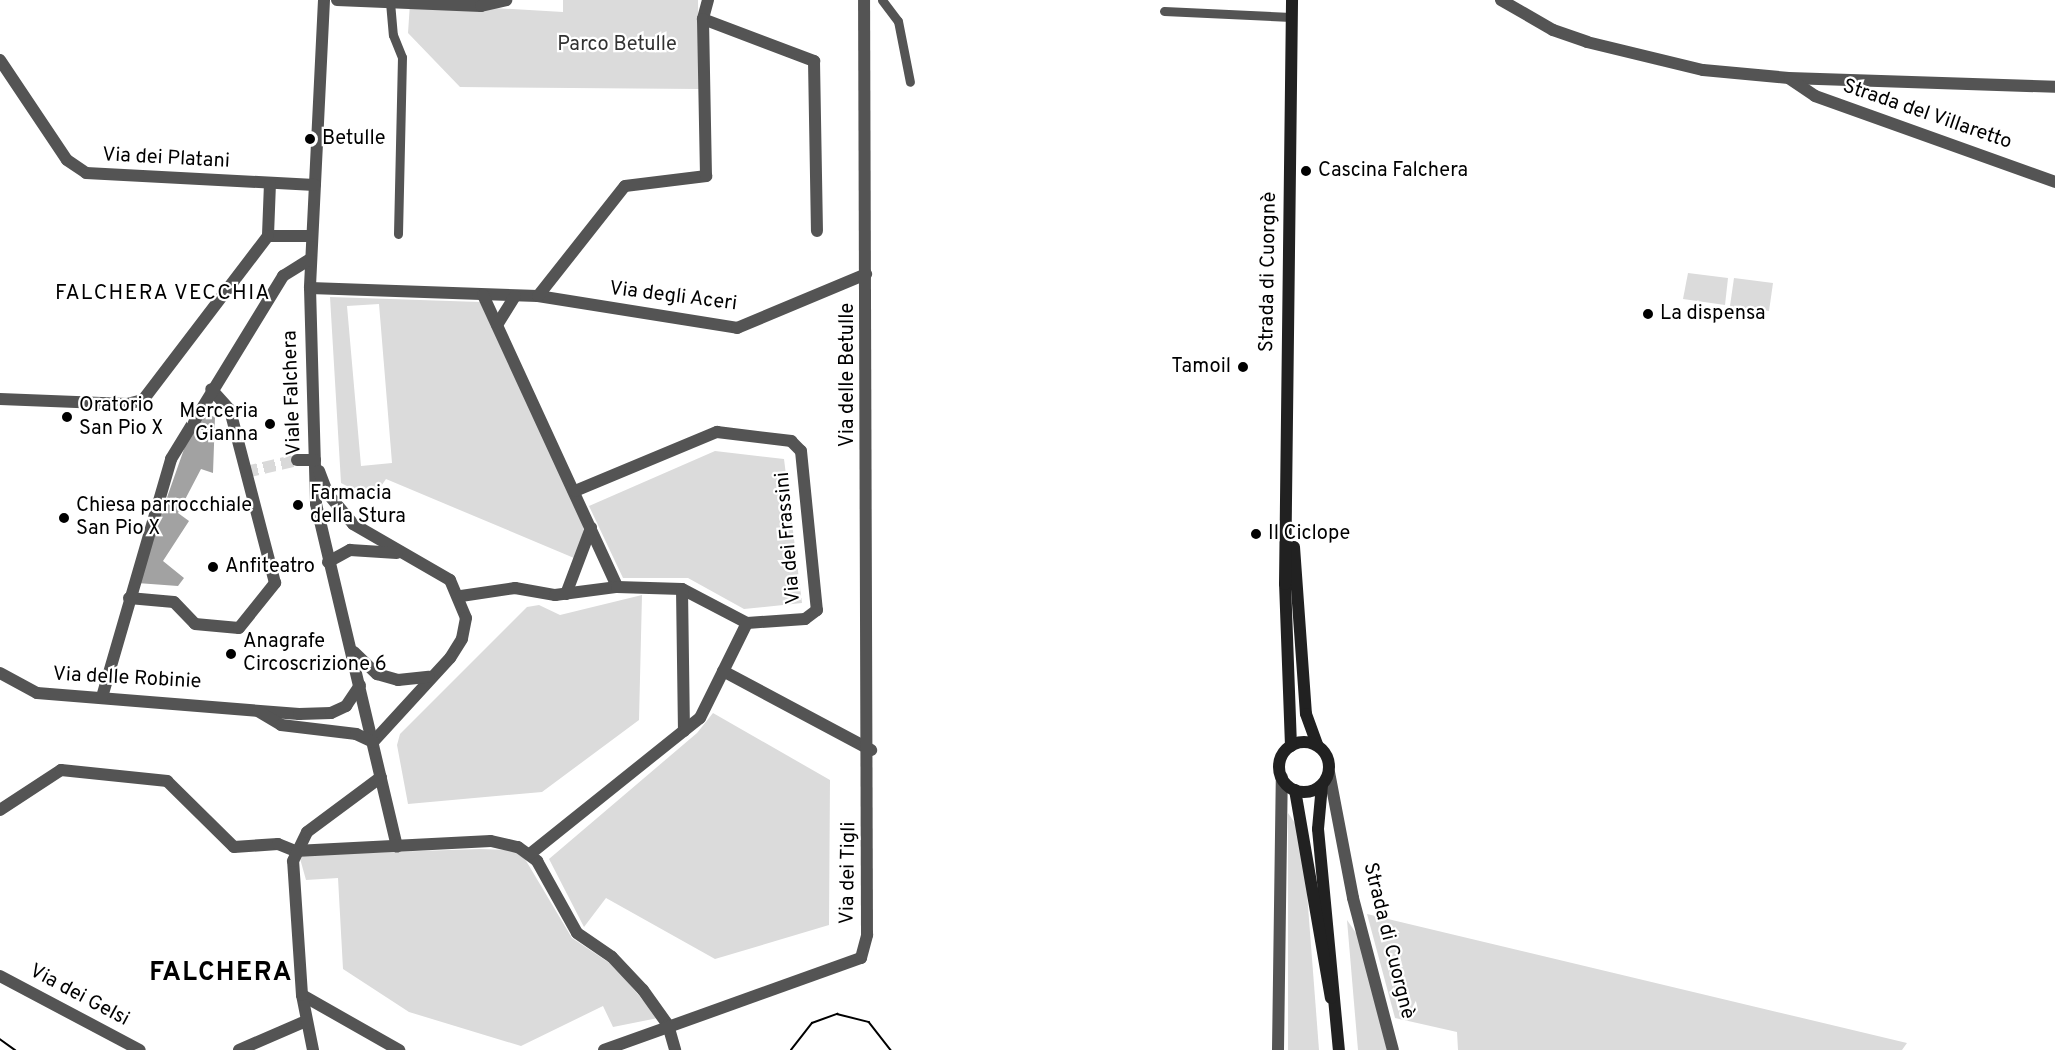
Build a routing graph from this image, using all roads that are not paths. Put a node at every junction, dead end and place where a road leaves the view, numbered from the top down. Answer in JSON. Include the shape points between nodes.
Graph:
{"nodes":[{"id":1,"x":324,"y":0,"type":"edge"},
{"id":2,"x":337,"y":0,"type":"edge"},
{"id":3,"x":506,"y":0,"type":"edge"},
{"id":4,"x":708,"y":0,"type":"edge"},
{"id":5,"x":864,"y":0,"type":"edge"},
{"id":6,"x":882,"y":0,"type":"edge"},
{"id":7,"x":1292,"y":0,"type":"edge"},
{"id":8,"x":1501,"y":0,"type":"edge"},
{"id":9,"x":390,"y":2,"type":"junction"},
{"id":10,"x":1164,"y":11,"type":"dead end"},
{"id":11,"x":1292,"y":17,"type":"junction"},
{"id":12,"x":703,"y":19,"type":"junction"},
{"id":13,"x":0,"y":60,"type":"edge"},
{"id":14,"x":1789,"y":78,"type":"junction"},
{"id":15,"x":910,"y":82,"type":"dead end"},
{"id":16,"x":2055,"y":87,"type":"edge"},
{"id":17,"x":2055,"y":182,"type":"edge"},
{"id":18,"x":270,"y":183,"type":"junction"},
{"id":19,"x":315,"y":185,"type":"junction"},
{"id":20,"x":816,"y":231,"type":"dead end"},
{"id":21,"x":398,"y":234,"type":"dead end"},
{"id":22,"x":268,"y":236,"type":"junction"},
{"id":23,"x":312,"y":236,"type":"junction"},
{"id":24,"x":310,"y":259,"type":"junction"},
{"id":25,"x":866,"y":274,"type":"junction"},
{"id":26,"x":310,"y":288,"type":"junction"},
{"id":27,"x":483,"y":295,"type":"junction"},
{"id":28,"x":515,"y":296,"type":"junction"},
{"id":29,"x":538,"y":296,"type":"junction"},
{"id":30,"x":497,"y":325,"type":"junction"},
{"id":31,"x":211,"y":389,"type":"junction"},
{"id":32,"x":0,"y":399,"type":"edge"},
{"id":33,"x":297,"y":460,"type":"tunnel mouth"},
{"id":34,"x":315,"y":460,"type":"junction"},
{"id":35,"x":575,"y":491,"type":"junction"},
{"id":36,"x":591,"y":528,"type":"junction"},
{"id":37,"x":1290,"y":528,"type":"junction"},
{"id":38,"x":404,"y":553,"type":"junction"},
{"id":39,"x":328,"y":562,"type":"junction"},
{"id":40,"x":617,"y":586,"type":"junction"},
{"id":41,"x":682,"y":589,"type":"junction"},
{"id":42,"x":566,"y":594,"type":"junction"},
{"id":43,"x":461,"y":596,"type":"junction"},
{"id":44,"x":129,"y":598,"type":"junction"},
{"id":45,"x":747,"y":622,"type":"junction"},
{"id":46,"x":351,"y":649,"type":"junction"},
{"id":47,"x":723,"y":671,"type":"junction"},
{"id":48,"x":0,"y":673,"type":"edge"},
{"id":49,"x":429,"y":677,"type":"junction"},
{"id":50,"x":360,"y":685,"type":"junction"},
{"id":51,"x":102,"y":697,"type":"junction"},
{"id":52,"x":257,"y":710,"type":"junction"},
{"id":53,"x":684,"y":731,"type":"junction"},
{"id":54,"x":373,"y":742,"type":"junction"},
{"id":55,"x":1317,"y":745,"type":"junction"},
{"id":56,"x":1291,"y":746,"type":"junction"},
{"id":57,"x":871,"y":750,"type":"junction"},
{"id":58,"x":1329,"y":772,"type":"junction"},
{"id":59,"x":381,"y":777,"type":"junction"},
{"id":60,"x":1282,"y":777,"type":"junction"},
{"id":61,"x":1322,"y":785,"type":"junction"},
{"id":62,"x":1295,"y":790,"type":"junction"},
{"id":63,"x":0,"y":810,"type":"edge"},
{"id":64,"x":397,"y":847,"type":"junction"},
{"id":65,"x":295,"y":851,"type":"junction"},
{"id":66,"x":530,"y":854,"type":"junction"},
{"id":67,"x":0,"y":976,"type":"edge"},
{"id":68,"x":302,"y":995,"type":"junction"},
{"id":69,"x":1333,"y":1004,"type":"junction"},
{"id":70,"x":306,"y":1021,"type":"junction"},
{"id":71,"x":668,"y":1025,"type":"junction"},
{"id":72,"x":1277,"y":1048,"type":"edge"},
{"id":73,"x":140,"y":1050,"type":"edge"},
{"id":74,"x":239,"y":1050,"type":"edge"},
{"id":75,"x":313,"y":1050,"type":"edge"},
{"id":76,"x":399,"y":1050,"type":"edge"},
{"id":77,"x":604,"y":1050,"type":"edge"},
{"id":78,"x":675,"y":1050,"type":"edge"},
{"id":79,"x":1339,"y":1050,"type":"edge"},
{"id":80,"x":1393,"y":1050,"type":"edge"}],
"edges":[{"from":1,"to":19,"type":"street","name":"Viale Falchera"},
{"from":2,"to":9,"type":"street"},
{"from":3,"to":9,"type":"street","via":[[481,6]]},
{"from":4,"to":12,"type":"street"},
{"from":5,"to":25,"type":"street","name":"Via delle Betulle"},
{"from":6,"to":15,"type":"lane","via":[[898,21]]},
{"from":7,"to":11,"type":"main road","name":"Strada di Cuorgnè"},
{"from":8,"to":14,"type":"street","name":"Strada del Villaretto","via":[[1553,30],[1587,42],[1703,70]]},
{"from":9,"to":21,"type":"lane","via":[[393,35],[402,57]]},
{"from":10,"to":11,"type":"lane"},
{"from":11,"to":37,"type":"main road","name":"Strada di Cuorgnè"},
{"from":12,"to":20,"type":"street","via":[[814,61]]},
{"from":12,"to":29,"type":"street","via":[[706,176],[625,186]]},
{"from":13,"to":18,"type":"street","name":"Via dei Platani","via":[[67,160],[86,173]]},
{"from":14,"to":16,"type":"street","name":"Strada del Villaretto"},
{"from":14,"to":17,"type":"street","name":"Strada del Villaretto","via":[[1815,96],[1968,147]]},
{"from":18,"to":19,"type":"street","name":"Via dei Platani"},
{"from":18,"to":22,"type":"street"},
{"from":19,"to":23,"type":"street","name":"Viale Falchera"},
{"from":22,"to":23,"type":"street"},
{"from":22,"to":32,"type":"street","via":[[142,400],[127,404]]},
{"from":23,"to":24,"type":"street","name":"Viale Falchera"},
{"from":24,"to":26,"type":"street","name":"Viale Falchera"},
{"from":24,"to":31,"type":"street","via":[[283,276]]},
{"from":25,"to":29,"type":"street","name":"Via degli Aceri","via":[[737,328]]},
{"from":25,"to":57,"type":"street","name":"Via delle Betulle"},
{"from":26,"to":27,"type":"street","name":"Via degli Aceri"},
{"from":26,"to":34,"type":"street","name":"Viale Falchera"},
{"from":27,"to":28,"type":"street","name":"Via degli Aceri"},
{"from":27,"to":30,"type":"street"},
{"from":28,"to":29,"type":"street","name":"Via degli Aceri"},
{"from":28,"to":30,"type":"street"},
{"from":30,"to":35,"type":"street"},
{"from":31,"to":44,"type":"street","via":[[171,459]]},
{"from":31,"to":44,"type":"street","via":[[230,410],[275,583],[239,628],[195,624],[174,602]]},
{"from":33,"to":34,"type":"street"},
{"from":34,"to":38,"type":"street","via":[[338,508],[357,526]]},
{"from":34,"to":39,"type":"street","name":"Viale Falchera"},
{"from":35,"to":36,"type":"street"},
{"from":35,"to":45,"type":"street","name":"Via dei Frassini","via":[[717,432],[791,441],[801,451],[817,610],[805,619]]},
{"from":36,"to":40,"type":"street"},
{"from":36,"to":42,"type":"street"},
{"from":37,"to":55,"type":"main road","name":"Strada di Cuorgnè","via":[[1306,714]]},
{"from":37,"to":56,"type":"main road","name":"Strada di Cuorgnè","via":[[1285,584]]},
{"from":38,"to":39,"type":"street","via":[[350,550]]},
{"from":38,"to":43,"type":"street","via":[[450,580]]},
{"from":39,"to":46,"type":"street","name":"Viale Falchera"},
{"from":40,"to":41,"type":"street","name":"Via dei Frassini"},
{"from":40,"to":42,"type":"street","name":"Via dei Frassini"},
{"from":41,"to":45,"type":"street","name":"Via dei Frassini"},
{"from":41,"to":53,"type":"street"},
{"from":42,"to":43,"type":"street","name":"Via dei Frassini","via":[[515,588]]},
{"from":43,"to":49,"type":"street","via":[[466,618],[462,639]]},
{"from":44,"to":51,"type":"street"},
{"from":45,"to":47,"type":"street"},
{"from":46,"to":49,"type":"street","via":[[377,674],[398,680]]},
{"from":46,"to":50,"type":"street","name":"Viale Falchera"},
{"from":47,"to":53,"type":"street","via":[[699,718]]},
{"from":47,"to":57,"type":"street"},
{"from":48,"to":51,"type":"street","name":"Via delle Robinie","via":[[37,693]]},
{"from":49,"to":54,"type":"street"},
{"from":50,"to":52,"type":"street","name":"Via delle Robinie","via":[[346,706],[332,713]]},
{"from":50,"to":54,"type":"street","name":"Viale Falchera"},
{"from":51,"to":52,"type":"street","name":"Via delle Robinie"},
{"from":52,"to":54,"type":"street","name":"Via delle Robinie","via":[[281,725],[356,734]]},
{"from":53,"to":66,"type":"street"},
{"from":54,"to":59,"type":"street","name":"Viale Falchera"},
{"from":55,"to":56,"type":"main road"},
{"from":55,"to":58,"type":"main road","via":[[1328,757]]},
{"from":56,"to":60,"type":"main road","via":[[1281,759]]},
{"from":57,"to":71,"type":"street","name":"Via dei Tigli","via":[[867,935],[861,958]]},
{"from":58,"to":61,"type":"main road"},
{"from":58,"to":80,"type":"street","name":"Strada di Cuorgnè","via":[[1353,898]]},
{"from":59,"to":64,"type":"street","name":"Viale Falchera"},
{"from":59,"to":65,"type":"street","via":[[307,832]]},
{"from":60,"to":62,"type":"main road"},
{"from":60,"to":72,"type":"street"},
{"from":61,"to":62,"type":"main road"},
{"from":61,"to":69,"type":"main road","via":[[1318,829],[1332,945]]},
{"from":62,"to":69,"type":"main road","via":[[1324,978]]},
{"from":63,"to":65,"type":"street","via":[[61,770],[167,782],[234,846],[278,844]]},
{"from":64,"to":65,"type":"street"},
{"from":64,"to":66,"type":"street","via":[[491,842]]},
{"from":65,"to":68,"type":"street"},
{"from":66,"to":71,"type":"street","via":[[577,933],[627,972]]},
{"from":67,"to":73,"type":"street","name":"Via dei Gelsi"},
{"from":68,"to":70,"type":"street"},
{"from":68,"to":76,"type":"street"},
{"from":69,"to":79,"type":"main road"},
{"from":70,"to":74,"type":"street"},
{"from":70,"to":75,"type":"street"},
{"from":71,"to":77,"type":"street"},
{"from":71,"to":78,"type":"street"}]}
